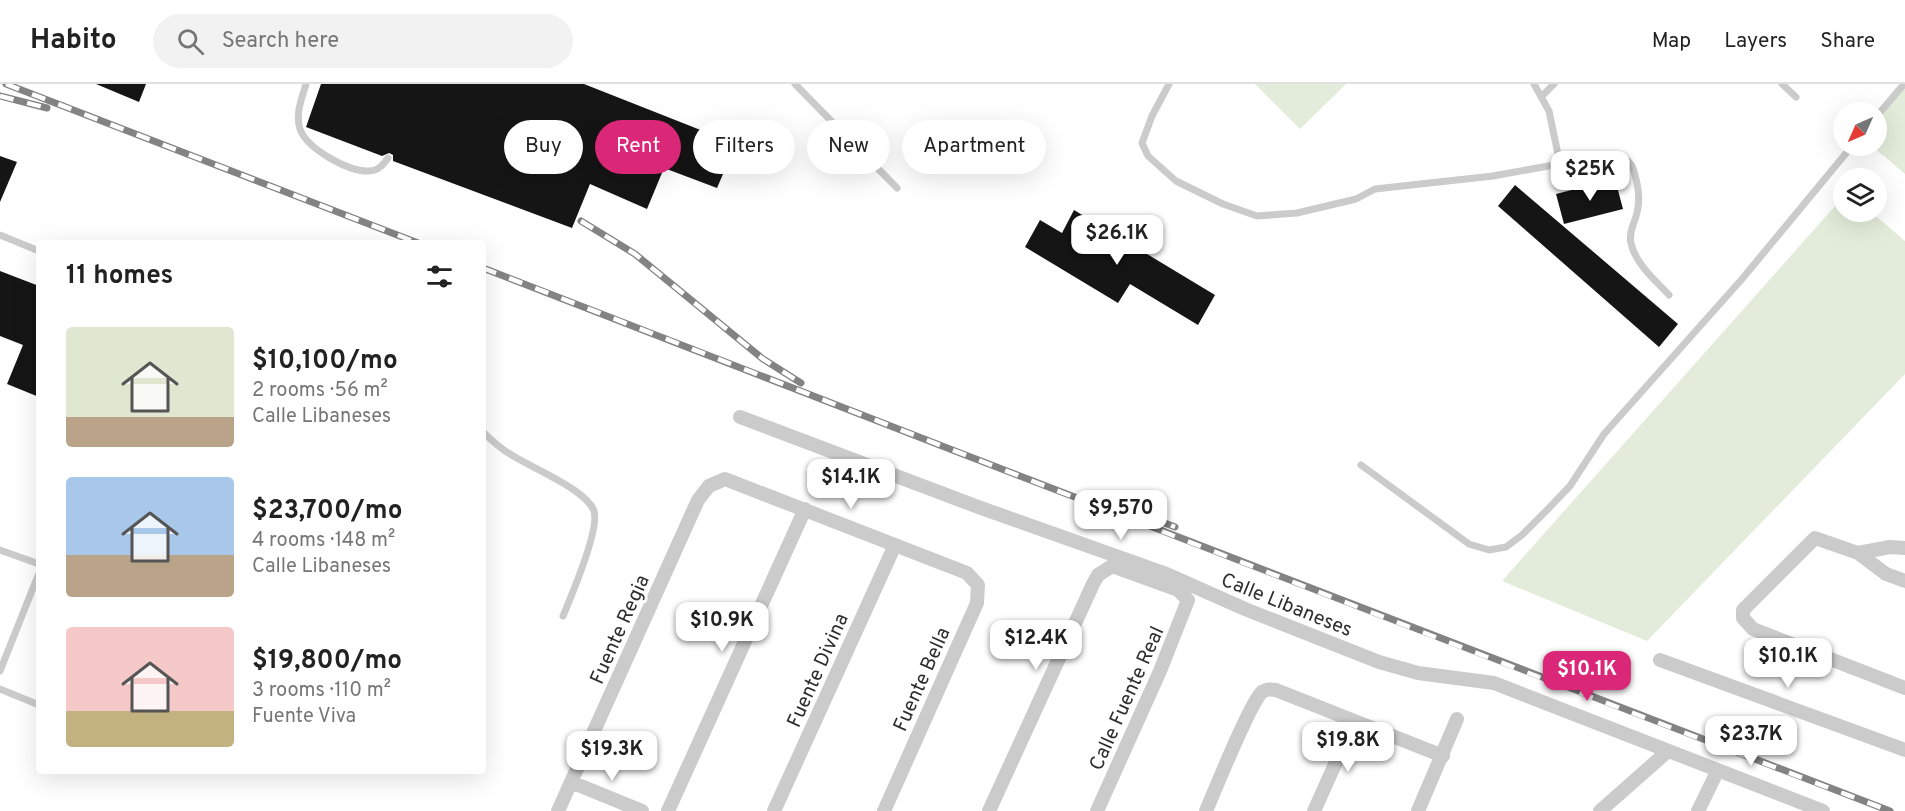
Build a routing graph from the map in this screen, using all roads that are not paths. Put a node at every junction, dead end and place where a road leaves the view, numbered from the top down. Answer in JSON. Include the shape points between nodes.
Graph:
{"nodes":[{"id":1,"x":306,"y":84,"type":"edge"},
{"id":2,"x":795,"y":84,"type":"edge"},
{"id":3,"x":1169,"y":84,"type":"edge"},
{"id":4,"x":1534,"y":84,"type":"edge"},
{"id":5,"x":1554,"y":84,"type":"edge"},
{"id":6,"x":1782,"y":84,"type":"edge"},
{"id":7,"x":1904,"y":84,"type":"edge"},
{"id":8,"x":1542,"y":96,"type":"junction"},
{"id":9,"x":1796,"y":97,"type":"dead end"},
{"id":10,"x":1887,"y":104,"type":"edge"},
{"id":11,"x":1844,"y":156,"type":"edge"},
{"id":12,"x":388,"y":159,"type":"dead end"},
{"id":13,"x":1564,"y":163,"type":"junction"},
{"id":14,"x":897,"y":188,"type":"dead end"},
{"id":15,"x":0,"y":235,"type":"edge"},
{"id":16,"x":36,"y":250,"type":"edge"},
{"id":17,"x":1669,"y":295,"type":"dead end"},
{"id":18,"x":740,"y":417,"type":"dead end"},
{"id":19,"x":486,"y":434,"type":"edge"},
{"id":20,"x":1361,"y":465,"type":"dead end"},
{"id":21,"x":805,"y":509,"type":"junction"},
{"id":22,"x":895,"y":545,"type":"junction"},
{"id":23,"x":1905,"y":548,"type":"edge"},
{"id":24,"x":0,"y":550,"type":"edge"},
{"id":25,"x":1858,"y":553,"type":"junction"},
{"id":26,"x":36,"y":563,"type":"edge"},
{"id":27,"x":36,"y":581,"type":"edge"},
{"id":28,"x":1905,"y":582,"type":"edge"},
{"id":29,"x":563,"y":616,"type":"dead end"},
{"id":30,"x":1660,"y":660,"type":"dead end"},
{"id":31,"x":0,"y":671,"type":"edge"},
{"id":32,"x":1905,"y":688,"type":"edge"},
{"id":33,"x":0,"y":689,"type":"edge"},
{"id":34,"x":36,"y":704,"type":"edge"},
{"id":35,"x":1457,"y":719,"type":"dead end"},
{"id":36,"x":1354,"y":722,"type":"junction"},
{"id":37,"x":1668,"y":750,"type":"junction"},
{"id":38,"x":1905,"y":750,"type":"edge"},
{"id":39,"x":1443,"y":756,"type":"junction"},
{"id":40,"x":1717,"y":772,"type":"junction"},
{"id":41,"x":571,"y":782,"type":"junction"},
{"id":42,"x":558,"y":811,"type":"edge"},
{"id":43,"x":642,"y":811,"type":"edge"},
{"id":44,"x":668,"y":811,"type":"edge"},
{"id":45,"x":774,"y":811,"type":"edge"},
{"id":46,"x":884,"y":811,"type":"edge"},
{"id":47,"x":989,"y":811,"type":"edge"},
{"id":48,"x":1097,"y":811,"type":"edge"},
{"id":49,"x":1206,"y":811,"type":"edge"},
{"id":50,"x":1314,"y":811,"type":"edge"},
{"id":51,"x":1418,"y":811,"type":"edge"},
{"id":52,"x":1600,"y":811,"type":"edge"},
{"id":53,"x":1698,"y":811,"type":"edge"},
{"id":54,"x":1822,"y":811,"type":"edge"}],
"edges":[{"from":1,"to":12,"type":"lane","via":[[299,106],[300,129],[316,150],[333,160],[369,171]]},
{"from":2,"to":14,"type":"lane"},
{"from":3,"to":13,"type":"lane","via":[[1142,143],[1148,156],[1176,181],[1257,216],[1297,213],[1356,199],[1375,189],[1493,176]]},
{"from":4,"to":8,"type":"lane"},
{"from":5,"to":8,"type":"lane"},
{"from":6,"to":9,"type":"lane"},
{"from":7,"to":10,"type":"lane"},
{"from":8,"to":13,"type":"lane","via":[[1549,111],[1557,155]]},
{"from":11,"to":20,"type":"lane","via":[[1742,279],[1604,434],[1570,486],[1506,547],[1490,550],[1469,544]]},
{"from":13,"to":17,"type":"lane","via":[[1587,164],[1614,158],[1630,163],[1639,197],[1630,231],[1631,245],[1642,265]]},
{"from":15,"to":16,"type":"lane"},
{"from":18,"to":37,"type":"street","name":"Calle Libaneses","via":[[1164,573],[1395,667],[1494,683]]},
{"from":19,"to":29,"type":"lane","via":[[513,456],[570,488],[594,511],[595,522]]},
{"from":21,"to":22,"type":"street"},
{"from":21,"to":41,"type":"street","name":"Fuente Regia","via":[[730,480],[714,483],[698,500]]},
{"from":21,"to":44,"type":"street"},
{"from":22,"to":45,"type":"street","name":"Fuente Divina"},
{"from":22,"to":46,"type":"street","name":"Fuente Bella","via":[[959,571],[975,579],[978,585],[977,603]]},
{"from":23,"to":25,"type":"street"},
{"from":24,"to":26,"type":"lane"},
{"from":25,"to":28,"type":"street","via":[[1886,574]]},
{"from":25,"to":32,"type":"street","via":[[1815,538],[1749,602],[1743,618],[1753,629]]},
{"from":27,"to":31,"type":"lane"},
{"from":30,"to":38,"type":"street"},
{"from":33,"to":34,"type":"lane"},
{"from":35,"to":39,"type":"street"},
{"from":36,"to":39,"type":"street"},
{"from":36,"to":49,"type":"street","via":[[1276,690],[1266,690],[1260,694]]},
{"from":36,"to":50,"type":"street"},
{"from":37,"to":40,"type":"street","name":"Calle Libaneses"},
{"from":37,"to":52,"type":"street"},
{"from":39,"to":51,"type":"street"},
{"from":40,"to":53,"type":"street"},
{"from":40,"to":54,"type":"street","name":"Calle Libaneses"},
{"from":41,"to":42,"type":"street","name":"Fuente Regia"},
{"from":41,"to":43,"type":"street"},
{"from":47,"to":48,"type":"street","name":"Calle Fuente Real","via":[[1093,584],[1103,570],[1112,566],[1178,590],[1188,600],[1165,661]]}]}
